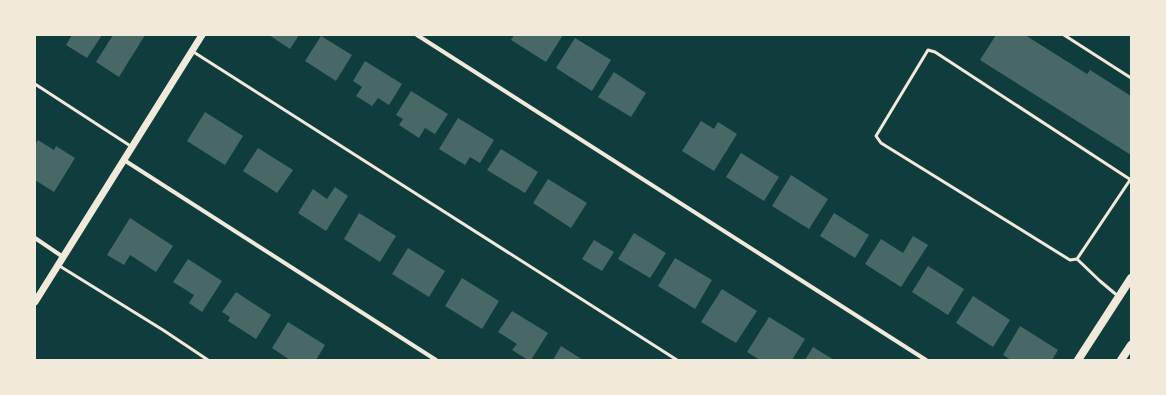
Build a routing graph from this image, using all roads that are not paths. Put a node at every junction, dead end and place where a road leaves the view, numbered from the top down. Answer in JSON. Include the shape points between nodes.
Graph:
{"nodes":[{"id":1,"x":202,"y":35,"type":"edge"},
{"id":2,"x":417,"y":35,"type":"edge"},
{"id":3,"x":1064,"y":35,"type":"edge"},
{"id":4,"x":192,"y":51,"type":"junction"},
{"id":5,"x":1131,"y":78,"type":"edge"},
{"id":6,"x":35,"y":84,"type":"edge"},
{"id":7,"x":132,"y":147,"type":"junction"},
{"id":8,"x":124,"y":160,"type":"junction"},
{"id":9,"x":1130,"y":180,"type":"edge"},
{"id":10,"x":35,"y":238,"type":"edge"},
{"id":11,"x":63,"y":257,"type":"junction"},
{"id":12,"x":1077,"y":259,"type":"junction"},
{"id":13,"x":58,"y":265,"type":"junction"},
{"id":14,"x":1131,"y":278,"type":"edge"},
{"id":15,"x":1119,"y":297,"type":"junction"},
{"id":16,"x":35,"y":302,"type":"edge"},
{"id":17,"x":1131,"y":345,"type":"edge"},
{"id":18,"x":208,"y":360,"type":"edge"},
{"id":19,"x":436,"y":360,"type":"edge"},
{"id":20,"x":677,"y":360,"type":"edge"},
{"id":21,"x":926,"y":360,"type":"edge"},
{"id":22,"x":1078,"y":360,"type":"edge"},
{"id":23,"x":1121,"y":360,"type":"edge"}],
"edges":[{"from":1,"to":4,"type":"street"},
{"from":2,"to":21,"type":"street"},
{"from":3,"to":5,"type":"lane"},
{"from":4,"to":7,"type":"street"},
{"from":4,"to":20,"type":"lane"},
{"from":6,"to":7,"type":"lane"},
{"from":7,"to":8,"type":"street"},
{"from":8,"to":11,"type":"street"},
{"from":8,"to":19,"type":"street"},
{"from":9,"to":12,"type":"lane"},
{"from":9,"to":12,"type":"lane","via":[[935,52],[928,50],[876,136],[881,143],[1070,260]]},
{"from":10,"to":11,"type":"street"},
{"from":11,"to":13,"type":"street"},
{"from":12,"to":15,"type":"lane"},
{"from":13,"to":16,"type":"street"},
{"from":13,"to":18,"type":"lane"},
{"from":14,"to":15,"type":"main road"},
{"from":15,"to":22,"type":"main road"},
{"from":17,"to":23,"type":"main road"}]}
